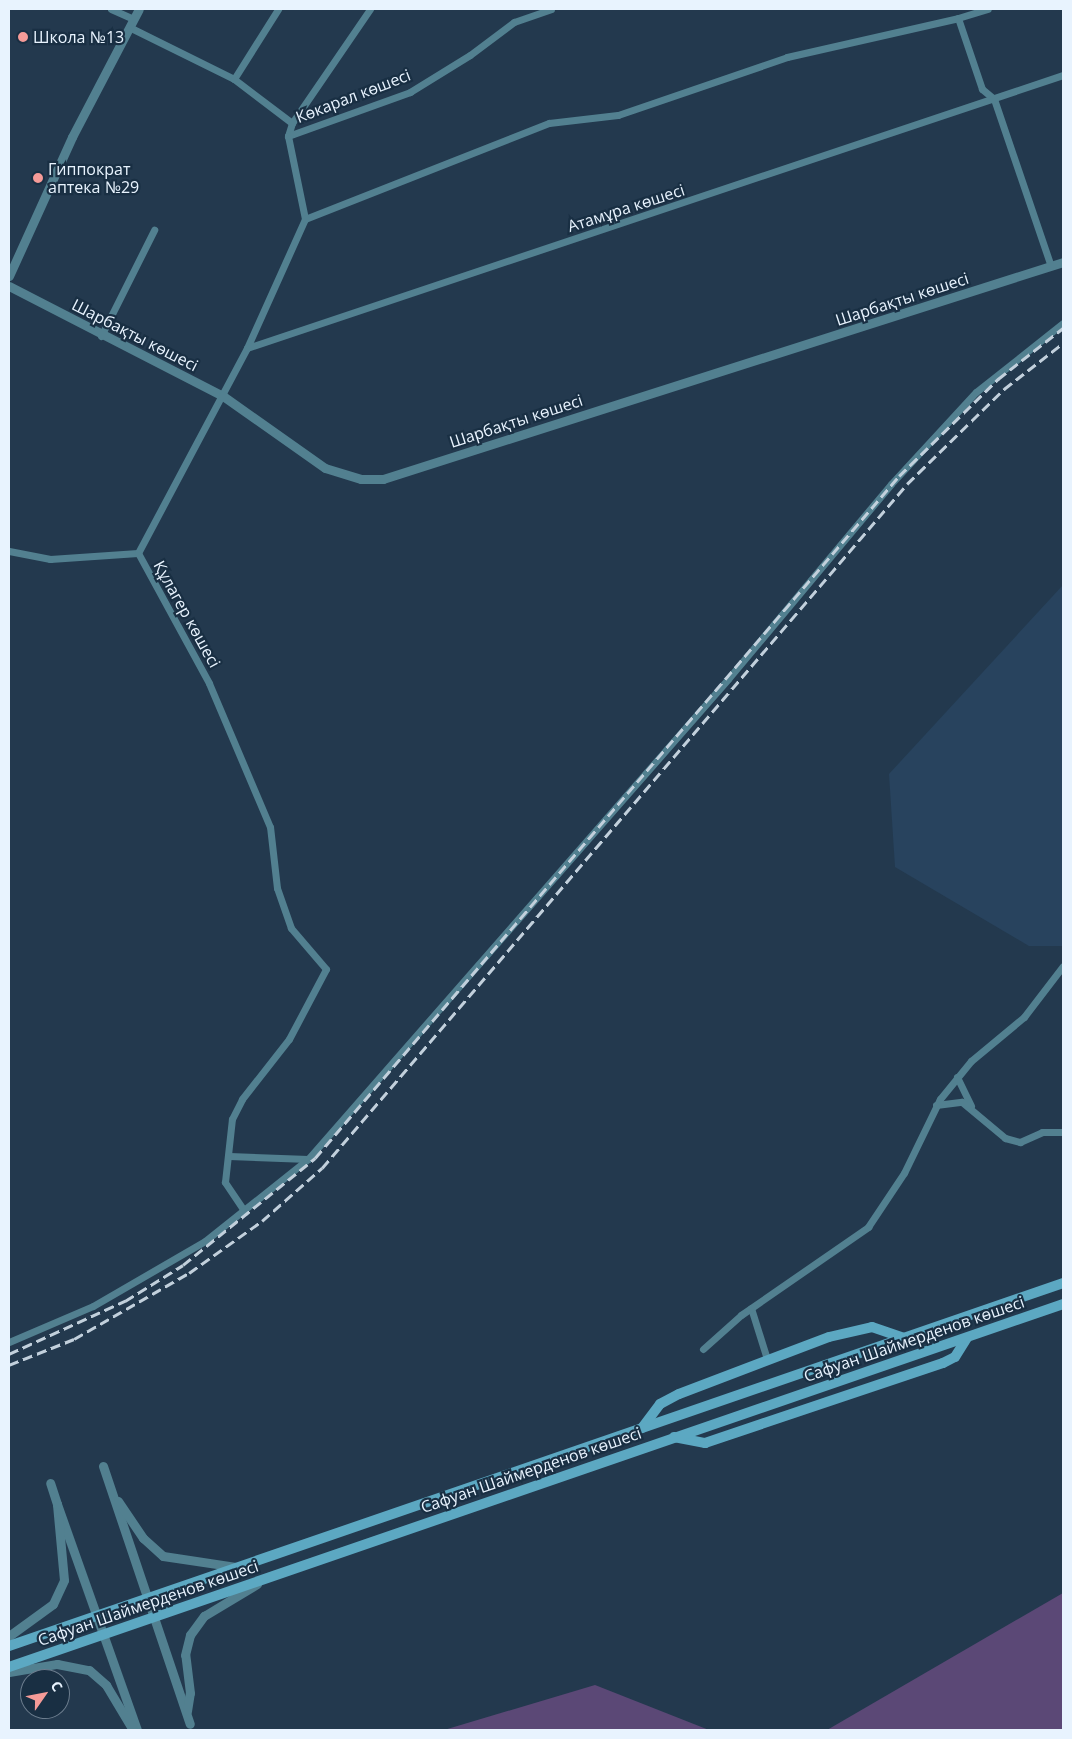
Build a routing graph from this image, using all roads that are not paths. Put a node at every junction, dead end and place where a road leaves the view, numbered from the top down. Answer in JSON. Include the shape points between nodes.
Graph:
{"nodes":[{"id":1,"x":111,"y":9,"type":"edge"},
{"id":2,"x":139,"y":9,"type":"edge"},
{"id":3,"x":278,"y":9,"type":"edge"},
{"id":4,"x":370,"y":9,"type":"edge"},
{"id":5,"x":551,"y":9,"type":"edge"},
{"id":6,"x":988,"y":9,"type":"edge"},
{"id":7,"x":966,"y":12,"type":"edge"},
{"id":8,"x":958,"y":18,"type":"junction"},
{"id":9,"x":131,"y":23,"type":"junction"},
{"id":10,"x":1063,"y":75,"type":"edge"},
{"id":11,"x":234,"y":79,"type":"junction"},
{"id":12,"x":994,"y":99,"type":"junction"},
{"id":13,"x":292,"y":123,"type":"junction"},
{"id":14,"x":288,"y":136,"type":"junction"},
{"id":15,"x":305,"y":219,"type":"junction"},
{"id":16,"x":154,"y":230,"type":"dead end"},
{"id":17,"x":1063,"y":262,"type":"edge"},
{"id":18,"x":1051,"y":266,"type":"junction"},
{"id":19,"x":9,"y":276,"type":"edge"},
{"id":20,"x":9,"y":286,"type":"edge"},
{"id":21,"x":1063,"y":323,"type":"edge"},
{"id":22,"x":101,"y":336,"type":"junction"},
{"id":23,"x":247,"y":348,"type":"junction"},
{"id":24,"x":222,"y":396,"type":"junction"},
{"id":25,"x":9,"y":551,"type":"edge"},
{"id":26,"x":138,"y":553,"type":"junction"},
{"id":27,"x":1063,"y":966,"type":"edge"},
{"id":28,"x":957,"y":1077,"type":"junction"},
{"id":29,"x":936,"y":1105,"type":"junction"},
{"id":30,"x":972,"y":1106,"type":"junction"},
{"id":31,"x":1063,"y":1132,"type":"edge"},
{"id":32,"x":228,"y":1156,"type":"junction"},
{"id":33,"x":308,"y":1159,"type":"junction"},
{"id":34,"x":245,"y":1212,"type":"junction"},
{"id":35,"x":1063,"y":1283,"type":"edge"},
{"id":36,"x":1063,"y":1304,"type":"edge"},
{"id":37,"x":751,"y":1308,"type":"junction"},
{"id":38,"x":904,"y":1338,"type":"junction"},
{"id":39,"x":968,"y":1338,"type":"junction"},
{"id":40,"x":9,"y":1342,"type":"edge"},
{"id":41,"x":703,"y":1349,"type":"dead end"},
{"id":42,"x":767,"y":1359,"type":"junction"},
{"id":43,"x":642,"y":1428,"type":"junction"},
{"id":44,"x":674,"y":1437,"type":"junction"},
{"id":45,"x":103,"y":1466,"type":"dead end"},
{"id":46,"x":50,"y":1483,"type":"dead end"},
{"id":47,"x":114,"y":1495,"type":"junction"},
{"id":48,"x":58,"y":1504,"type":"junction"},
{"id":49,"x":237,"y":1568,"type":"junction"},
{"id":50,"x":265,"y":1578,"type":"junction"},
{"id":51,"x":147,"y":1598,"type":"junction"},
{"id":52,"x":94,"y":1616,"type":"junction"},
{"id":53,"x":153,"y":1617,"type":"junction"},
{"id":54,"x":9,"y":1636,"type":"edge"},
{"id":55,"x":101,"y":1636,"type":"junction"},
{"id":56,"x":9,"y":1646,"type":"edge"},
{"id":57,"x":9,"y":1667,"type":"edge"},
{"id":58,"x":9,"y":1672,"type":"edge"},
{"id":59,"x":186,"y":1713,"type":"junction"},
{"id":60,"x":190,"y":1724,"type":"dead end"},
{"id":61,"x":135,"y":1730,"type":"edge"}],
"edges":[{"from":1,"to":9,"type":"street","name":"Көкарал көшесі"},
{"from":2,"to":9,"type":"street"},
{"from":3,"to":11,"type":"street"},
{"from":4,"to":13,"type":"street"},
{"from":5,"to":14,"type":"street","name":"Көкарал көшесі","via":[[514,22],[470,55],[410,92]]},
{"from":6,"to":7,"type":"street"},
{"from":7,"to":8,"type":"street"},
{"from":8,"to":12,"type":"street","via":[[982,89]]},
{"from":8,"to":15,"type":"street","via":[[787,57],[618,115],[549,123]]},
{"from":9,"to":11,"type":"street","name":"Көкарал көшесі"},
{"from":9,"to":19,"type":"street","via":[[72,137]]},
{"from":10,"to":12,"type":"street","name":"Атамұра көшесі"},
{"from":11,"to":13,"type":"street","name":"Көкарал көшесі"},
{"from":12,"to":18,"type":"street"},
{"from":12,"to":23,"type":"street","name":"Атамұра көшесі"},
{"from":13,"to":14,"type":"street","name":"Көкарал көшесі"},
{"from":14,"to":15,"type":"street"},
{"from":15,"to":23,"type":"street"},
{"from":16,"to":22,"type":"street"},
{"from":17,"to":18,"type":"street","name":"Шарбақты көшесі"},
{"from":18,"to":24,"type":"street","name":"Шарбақты көшесі","via":[[383,479],[361,479],[325,468]]},
{"from":20,"to":22,"type":"street","name":"Шарбақты көшесі"},
{"from":21,"to":33,"type":"street","via":[[976,392],[891,484],[728,679]]},
{"from":22,"to":24,"type":"street","name":"Шарбақты көшесі"},
{"from":23,"to":24,"type":"street"},
{"from":24,"to":26,"type":"street","name":"Құлагер көшесі"},
{"from":25,"to":26,"type":"street","via":[[50,559]]},
{"from":26,"to":32,"type":"street","name":"Құлагер көшесі","via":[[209,683],[255,799],[270,827],[277,888],[290,928],[326,969],[288,1039],[234,1113]]},
{"from":27,"to":28,"type":"street","via":[[1024,1016]]},
{"from":28,"to":29,"type":"street"},
{"from":28,"to":30,"type":"street"},
{"from":29,"to":30,"type":"street","via":[[949,1101]]},
{"from":29,"to":37,"type":"street","via":[[904,1173],[868,1228]]},
{"from":30,"to":31,"type":"street","via":[[1006,1138],[1020,1142],[1042,1132]]},
{"from":32,"to":33,"type":"street"},
{"from":32,"to":34,"type":"street","via":[[225,1182]]},
{"from":33,"to":34,"type":"street"},
{"from":34,"to":40,"type":"street","via":[[118,1292]]},
{"from":35,"to":38,"type":"main road","name":"Сафуан Шаймерденов көшесі"},
{"from":36,"to":39,"type":"main road","name":"Сафуан Шаймерденов көшесі"},
{"from":37,"to":41,"type":"street"},
{"from":37,"to":42,"type":"street"},
{"from":38,"to":42,"type":"main road","via":[[872,1327]]},
{"from":38,"to":43,"type":"main road","name":"Сафуан Шаймерденов көшесі"},
{"from":39,"to":44,"type":"main road","name":"Сафуан Шаймерденов көшесі"},
{"from":39,"to":44,"type":"main road","via":[[955,1357],[943,1363],[715,1440],[705,1443]]},
{"from":42,"to":43,"type":"main road","via":[[660,1404]]},
{"from":43,"to":49,"type":"main road","name":"Сафуан Шаймерденов көшесі"},
{"from":44,"to":50,"type":"main road","name":"Сафуан Шаймерденов көшесі"},
{"from":45,"to":47,"type":"street"},
{"from":46,"to":48,"type":"street"},
{"from":47,"to":49,"type":"street","via":[[143,1538],[163,1556]]},
{"from":47,"to":51,"type":"street"},
{"from":48,"to":52,"type":"street"},
{"from":48,"to":54,"type":"street","via":[[64,1580],[52,1604]]},
{"from":49,"to":51,"type":"main road","name":"Сафуан Шаймерденов көшесі"},
{"from":50,"to":53,"type":"main road","name":"Сафуан Шаймерденов көшесі"},
{"from":50,"to":59,"type":"street","via":[[204,1616],[190,1635],[186,1655],[190,1693]]},
{"from":51,"to":52,"type":"main road","name":"Сафуан Шаймерденов көшесі"},
{"from":51,"to":53,"type":"street"},
{"from":52,"to":55,"type":"street"},
{"from":52,"to":56,"type":"main road","name":"Сафуан Шаймерденов көшесі"},
{"from":53,"to":55,"type":"main road","name":"Сафуан Шаймерденов көшесі"},
{"from":53,"to":59,"type":"street"},
{"from":55,"to":57,"type":"main road","name":"Сафуан Шаймерденов көшесі"},
{"from":55,"to":61,"type":"street"},
{"from":58,"to":61,"type":"street","via":[[66,1664],[89,1670],[106,1685]]},
{"from":59,"to":60,"type":"street"}]}
